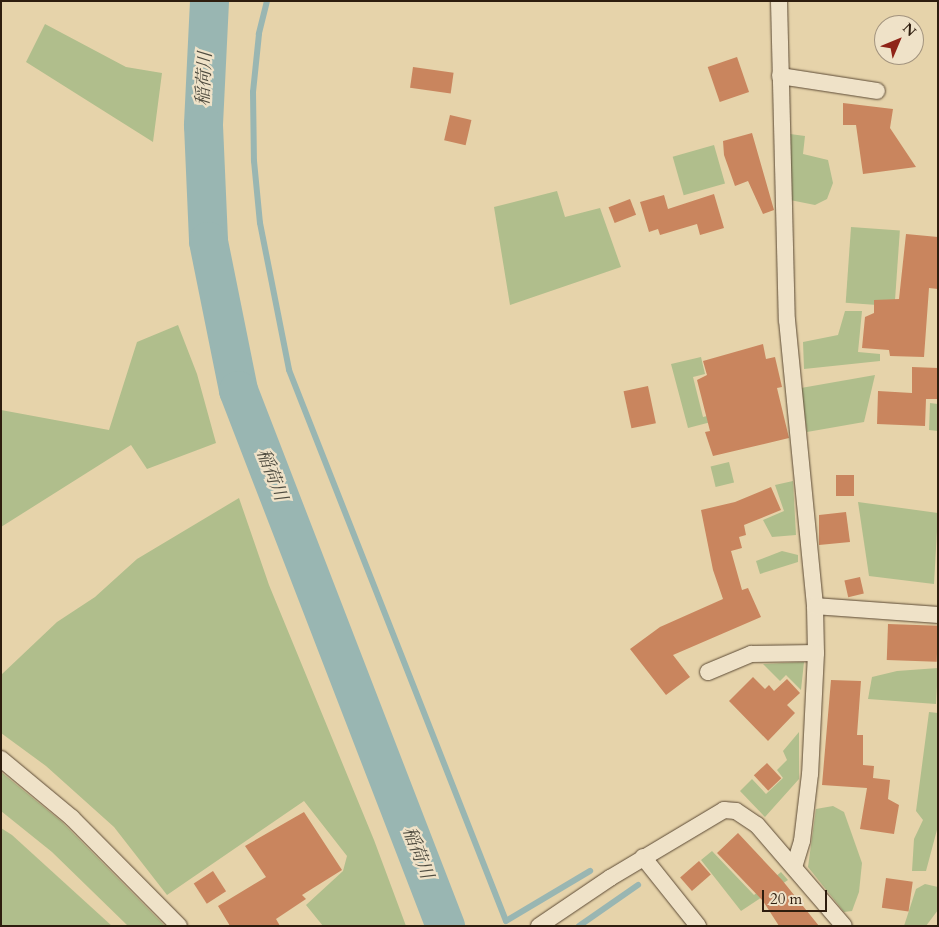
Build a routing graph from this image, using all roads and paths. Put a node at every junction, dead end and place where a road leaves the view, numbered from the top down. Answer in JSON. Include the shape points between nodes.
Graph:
{"nodes":[{"id":1,"x":779,"y":1,"type":"edge"},
{"id":2,"x":780,"y":76,"type":"junction"},
{"id":3,"x":877,"y":91,"type":"dead end"},
{"id":4,"x":815,"y":606,"type":"junction"},
{"id":5,"x":938,"y":615,"type":"edge"},
{"id":6,"x":816,"y":653,"type":"junction"},
{"id":7,"x":708,"y":672,"type":"dead end"},
{"id":8,"x":1,"y":759,"type":"edge"},
{"id":9,"x":643,"y":857,"type":"junction"},
{"id":10,"x":794,"y":866,"type":"junction"},
{"id":11,"x":179,"y":926,"type":"edge"},
{"id":12,"x":539,"y":926,"type":"edge"},
{"id":13,"x":698,"y":926,"type":"edge"},
{"id":14,"x":844,"y":926,"type":"edge"}],
"edges":[{"from":1,"to":2,"type":"street"},
{"from":2,"to":3,"type":"street"},
{"from":2,"to":4,"type":"street","via":[[787,320]]},
{"from":4,"to":5,"type":"street"},
{"from":4,"to":6,"type":"street"},
{"from":6,"to":7,"type":"street","via":[[751,654]]},
{"from":6,"to":10,"type":"street","via":[[810,774],[802,841]]},
{"from":8,"to":11,"type":"street","via":[[72,818]]},
{"from":9,"to":10,"type":"street","via":[[712,814],[724,810],[736,811],[757,825]]},
{"from":9,"to":12,"type":"street"},
{"from":9,"to":13,"type":"street"},
{"from":10,"to":14,"type":"street"}]}
